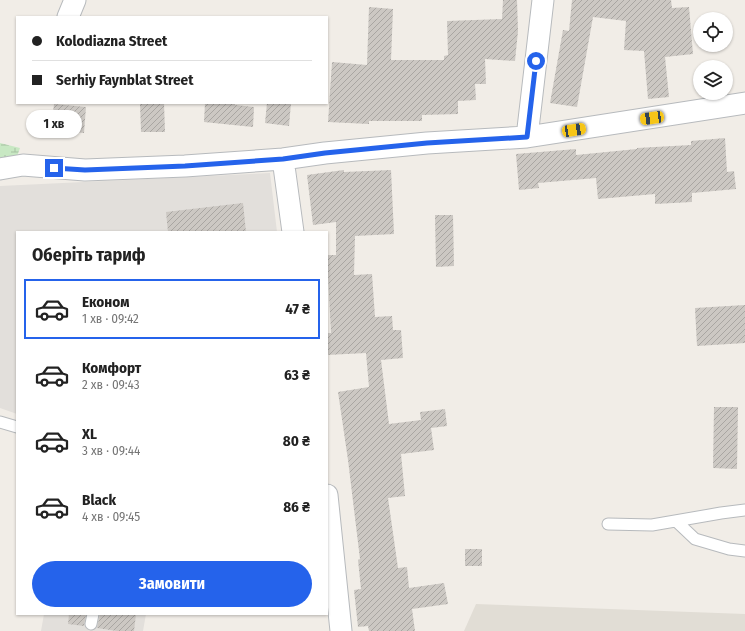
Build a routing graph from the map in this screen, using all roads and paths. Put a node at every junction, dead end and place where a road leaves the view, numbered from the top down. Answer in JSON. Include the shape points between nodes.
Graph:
{"nodes":[{"id":1,"x":75,"y":0,"type":"edge"},
{"id":2,"x":543,"y":0,"type":"edge"},
{"id":3,"x":68,"y":16,"type":"edge"},
{"id":4,"x":745,"y":103,"type":"edge"},
{"id":5,"x":527,"y":137,"type":"junction"},
{"id":6,"x":283,"y":159,"type":"junction"},
{"id":7,"x":0,"y":170,"type":"edge"},
{"id":8,"x":293,"y":231,"type":"edge"},
{"id":9,"x":0,"y":422,"type":"edge"},
{"id":10,"x":16,"y":427,"type":"edge"},
{"id":11,"x":328,"y":505,"type":"edge"},
{"id":12,"x":745,"y":510,"type":"edge"},
{"id":13,"x":676,"y":521,"type":"junction"},
{"id":14,"x":608,"y":524,"type":"dead end"},
{"id":15,"x":745,"y":551,"type":"edge"},
{"id":16,"x":341,"y":631,"type":"edge"}],
"edges":[{"from":1,"to":3,"type":"street"},
{"from":2,"to":5,"type":"street"},
{"from":4,"to":5,"type":"street"},
{"from":5,"to":6,"type":"street","via":[[419,144]]},
{"from":6,"to":7,"type":"street","via":[[85,170],[23,165]]},
{"from":6,"to":8,"type":"street"},
{"from":9,"to":10,"type":"lane"},
{"from":11,"to":16,"type":"street"},
{"from":12,"to":13,"type":"lane"},
{"from":13,"to":14,"type":"lane","via":[[652,525]]},
{"from":13,"to":15,"type":"lane","via":[[695,539]]}]}
